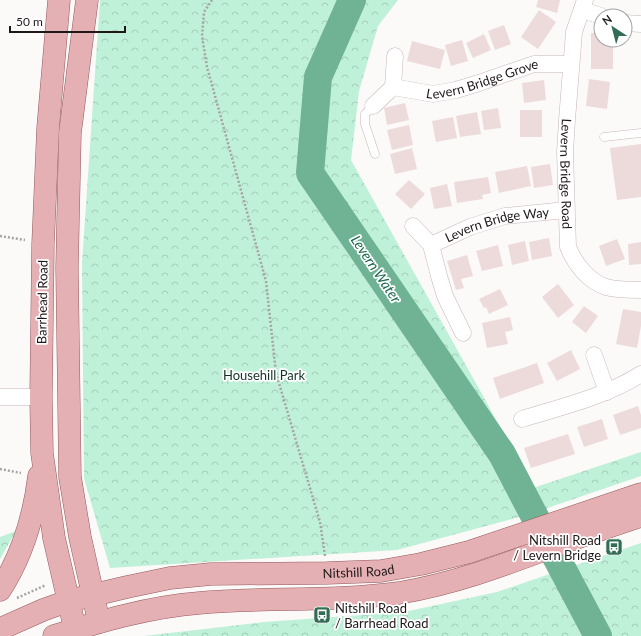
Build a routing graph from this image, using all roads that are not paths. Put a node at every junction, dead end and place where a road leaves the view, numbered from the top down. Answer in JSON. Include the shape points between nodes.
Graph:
{"nodes":[{"id":1,"x":59,"y":0,"type":"edge"},
{"id":2,"x":87,"y":0,"type":"edge"},
{"id":3,"x":584,"y":5,"type":"edge"},
{"id":4,"x":593,"y":11,"type":"edge"},
{"id":5,"x":395,"y":56,"type":"dead end"},
{"id":6,"x":571,"y":64,"type":"junction"},
{"id":7,"x":393,"y":87,"type":"junction"},
{"id":8,"x":372,"y":106,"type":"joint"},
{"id":9,"x":641,"y":133,"type":"edge"},
{"id":10,"x":604,"y":137,"type":"dead end"},
{"id":11,"x":375,"y":154,"type":"dead end"},
{"id":12,"x":566,"y":210,"type":"junction"},
{"id":13,"x":413,"y":226,"type":"dead end"},
{"id":14,"x":431,"y":245,"type":"junction"},
{"id":15,"x":641,"y":290,"type":"edge"},
{"id":16,"x":42,"y":318,"type":"junction"},
{"id":17,"x":68,"y":318,"type":"junction"},
{"id":18,"x":463,"y":333,"type":"dead end"},
{"id":19,"x":594,"y":355,"type":"dead end"},
{"id":20,"x":641,"y":374,"type":"edge"},
{"id":21,"x":606,"y":392,"type":"junction"},
{"id":22,"x":0,"y":397,"type":"edge"},
{"id":23,"x":41,"y":397,"type":"junction"},
{"id":24,"x":522,"y":419,"type":"dead end"},
{"id":25,"x":42,"y":453,"type":"junction"},
{"id":26,"x":71,"y":480,"type":"junction"},
{"id":27,"x":47,"y":485,"type":"junction"},
{"id":28,"x":641,"y":494,"type":"edge"},
{"id":29,"x":641,"y":516,"type":"edge"},
{"id":30,"x":469,"y":552,"type":"junction"},
{"id":31,"x":475,"y":575,"type":"junction"},
{"id":32,"x":7,"y":594,"type":"edge"},
{"id":33,"x":94,"y":595,"type":"junction"},
{"id":34,"x":68,"y":602,"type":"junction"},
{"id":35,"x":100,"y":622,"type":"junction"},
{"id":36,"x":0,"y":629,"type":"edge"},
{"id":37,"x":75,"y":629,"type":"junction"},
{"id":38,"x":54,"y":636,"type":"edge"}],
"edges":[{"from":1,"to":16,"type":"main road","name":"Barrhead Road","via":[[48,128],[42,244]]},
{"from":2,"to":17,"type":"main road","name":"Barrhead Road","via":[[70,132]]},
{"from":3,"to":4,"type":"street","name":"Levern Bridge Road"},
{"from":3,"to":6,"type":"street","name":"Levern Bridge Road","via":[[574,32]]},
{"from":5,"to":7,"type":"street"},
{"from":6,"to":7,"type":"street","name":"Levern Bridge Grove","via":[[534,64],[456,90],[433,94]]},
{"from":6,"to":12,"type":"street","name":"Levern Bridge Road","via":[[565,152]]},
{"from":7,"to":8,"type":"street"},
{"from":8,"to":11,"type":"lane","via":[[365,114],[365,124]]},
{"from":9,"to":10,"type":"lane"},
{"from":12,"to":14,"type":"street","name":"Levern Bridge Way","via":[[506,216],[470,227]]},
{"from":12,"to":15,"type":"street","name":"Levern Bridge Road","via":[[568,247],[579,268],[594,281],[607,287]]},
{"from":13,"to":14,"type":"street","name":"Levern Bridge Way"},
{"from":14,"to":18,"type":"street","name":"Levern Bridge Way","via":[[445,296]]},
{"from":16,"to":17,"type":"main road"},
{"from":16,"to":23,"type":"main road","name":"Barrhead Road"},
{"from":17,"to":26,"type":"main road","name":"Barrhead Road"},
{"from":19,"to":21,"type":"street"},
{"from":20,"to":21,"type":"street","via":[[630,382]]},
{"from":21,"to":24,"type":"street"},
{"from":22,"to":23,"type":"street"},
{"from":23,"to":25,"type":"main road","name":"Barrhead Road"},
{"from":25,"to":27,"type":"main road","name":"Barrhead Road"},
{"from":25,"to":32,"type":"main road","via":[[36,501]]},
{"from":26,"to":27,"type":"main road"},
{"from":26,"to":33,"type":"main road","name":"Barrhead Road","via":[[80,537]]},
{"from":27,"to":34,"type":"main road","name":"Barrhead Road","via":[[54,538]]},
{"from":28,"to":30,"type":"main road","name":"Nitshill Road"},
{"from":29,"to":31,"type":"main road","name":"Nitshill Road"},
{"from":30,"to":31,"type":"main road"},
{"from":30,"to":33,"type":"main road","name":"Nitshill Road","via":[[381,571],[211,574],[170,578]]},
{"from":31,"to":35,"type":"main road","name":"Nitshill Road","via":[[437,585],[363,597],[200,603],[169,606]]},
{"from":33,"to":34,"type":"main road","name":"Nitshill Road"},
{"from":33,"to":35,"type":"main road","name":"Barrhead Road"},
{"from":34,"to":36,"type":"main road","name":"Nitshill Road"},
{"from":34,"to":37,"type":"main road","name":"Barrhead Road"},
{"from":35,"to":37,"type":"main road","name":"Nitshill Road"},
{"from":37,"to":38,"type":"main road","name":"Nitshill Road"}]}
